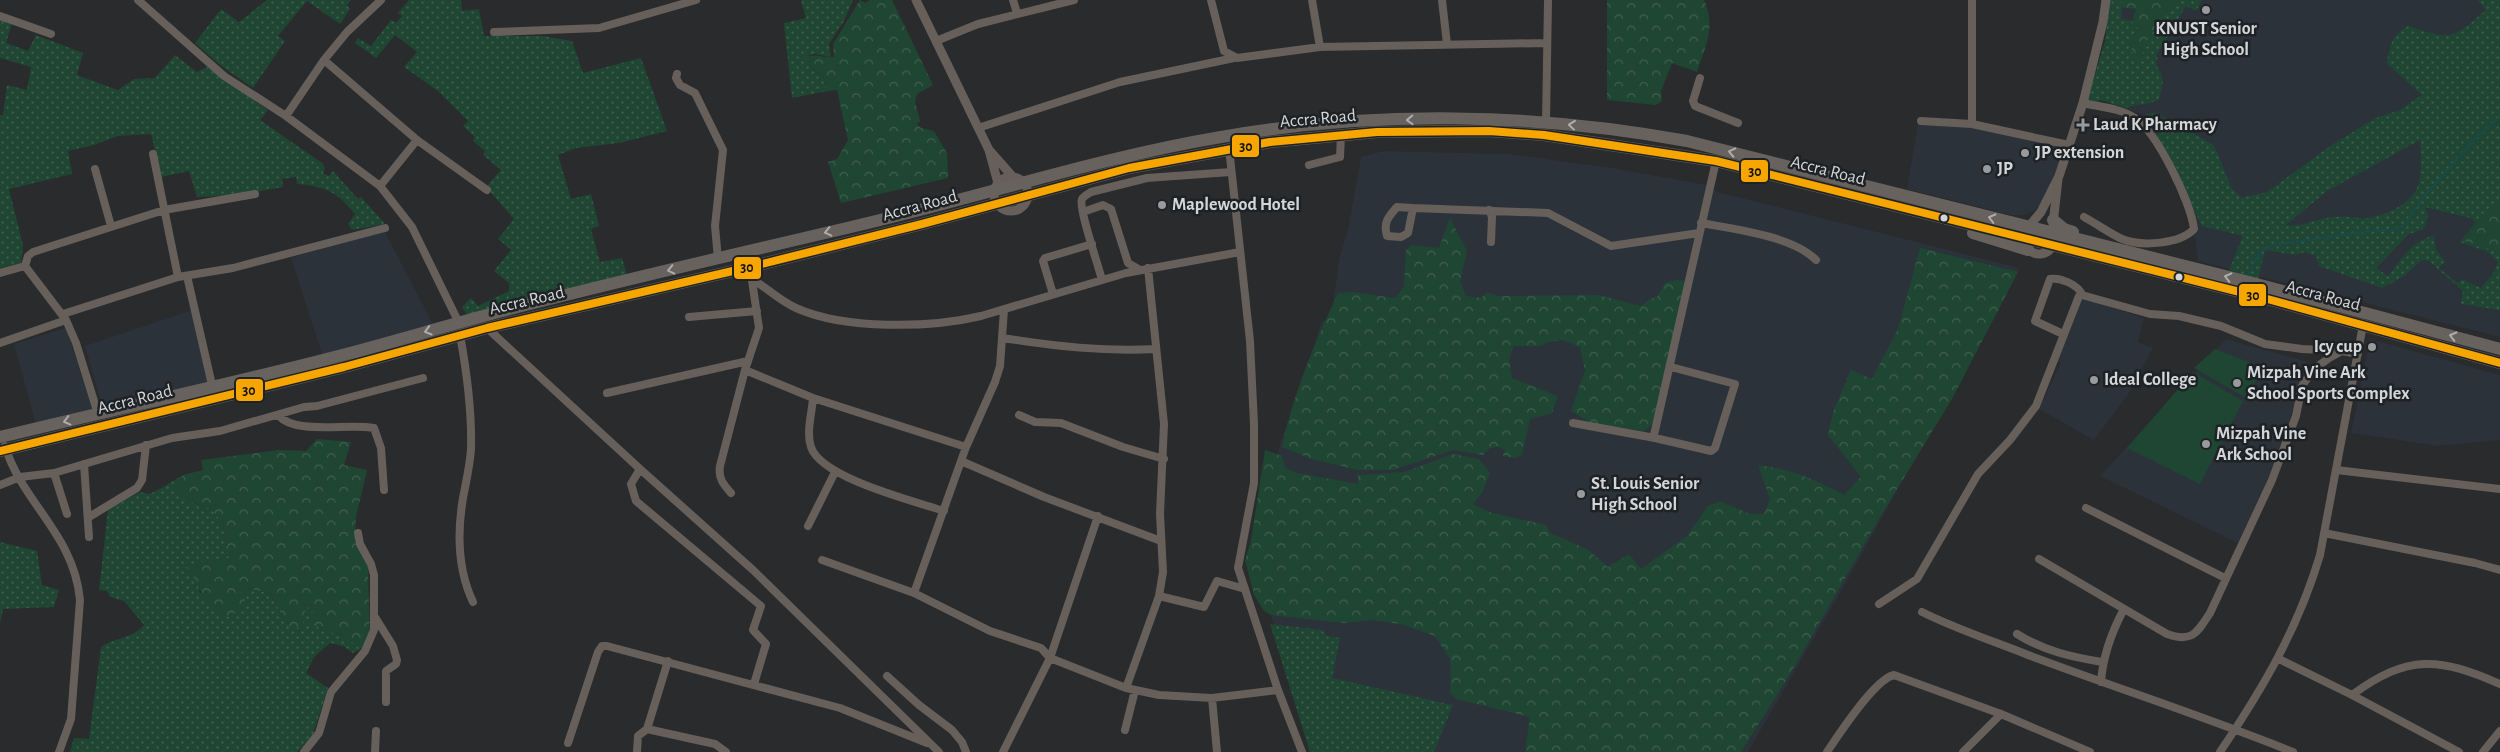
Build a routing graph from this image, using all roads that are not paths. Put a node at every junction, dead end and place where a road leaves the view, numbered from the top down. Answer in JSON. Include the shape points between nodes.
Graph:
{"nodes":[{"id":1,"x":138,"y":0,"type":"edge"},
{"id":2,"x":380,"y":0,"type":"edge"},
{"id":3,"x":696,"y":0,"type":"edge"},
{"id":4,"x":916,"y":0,"type":"edge"},
{"id":5,"x":1013,"y":0,"type":"edge"},
{"id":6,"x":1074,"y":0,"type":"edge"},
{"id":7,"x":1211,"y":0,"type":"edge"},
{"id":8,"x":1312,"y":0,"type":"edge"},
{"id":9,"x":1442,"y":0,"type":"edge"},
{"id":10,"x":1548,"y":0,"type":"edge"},
{"id":11,"x":1972,"y":0,"type":"edge"},
{"id":12,"x":2106,"y":0,"type":"edge"},
{"id":13,"x":678,"y":3,"type":"edge"},
{"id":14,"x":1017,"y":13,"type":"junction"},
{"id":15,"x":0,"y":16,"type":"edge"},
{"id":16,"x":494,"y":32,"type":"dead end"},
{"id":17,"x":50,"y":34,"type":"dead end"},
{"id":18,"x":936,"y":41,"type":"junction"},
{"id":19,"x":1546,"y":43,"type":"junction"},
{"id":20,"x":1447,"y":44,"type":"junction"},
{"id":21,"x":1320,"y":47,"type":"junction"},
{"id":22,"x":1237,"y":58,"type":"junction"},
{"id":23,"x":324,"y":60,"type":"junction"},
{"id":24,"x":676,"y":74,"type":"dead end"},
{"id":25,"x":1700,"y":78,"type":"dead end"},
{"id":26,"x":2083,"y":103,"type":"junction"},
{"id":27,"x":286,"y":116,"type":"junction"},
{"id":28,"x":1922,"y":121,"type":"dead end"},
{"id":29,"x":1546,"y":122,"type":"junction"},
{"id":30,"x":1738,"y":123,"type":"dead end"},
{"id":31,"x":1972,"y":124,"type":"junction"},
{"id":32,"x":978,"y":128,"type":"junction"},
{"id":33,"x":1341,"y":134,"type":"junction"},
{"id":34,"x":417,"y":140,"type":"junction"},
{"id":35,"x":2069,"y":145,"type":"junction"},
{"id":36,"x":1229,"y":148,"type":"junction"},
{"id":37,"x":989,"y":150,"type":"junction"},
{"id":38,"x":153,"y":154,"type":"dead end"},
{"id":39,"x":1716,"y":161,"type":"junction"},
{"id":40,"x":1310,"y":165,"type":"dead end"},
{"id":41,"x":95,"y":169,"type":"dead end"},
{"id":42,"x":1232,"y":172,"type":"junction"},
{"id":43,"x":2058,"y":179,"type":"junction"},
{"id":44,"x":1018,"y":180,"type":"junction"},
{"id":45,"x":380,"y":186,"type":"junction"},
{"id":46,"x":996,"y":186,"type":"junction"},
{"id":47,"x":487,"y":190,"type":"dead end"},
{"id":48,"x":255,"y":194,"type":"dead end"},
{"id":49,"x":1028,"y":195,"type":"junction"},
{"id":50,"x":997,"y":204,"type":"junction"},
{"id":51,"x":1413,"y":208,"type":"junction"},
{"id":52,"x":164,"y":210,"type":"junction"},
{"id":53,"x":1489,"y":210,"type":"junction"},
{"id":54,"x":1083,"y":212,"type":"junction"},
{"id":55,"x":2084,"y":217,"type":"dead end"},
{"id":56,"x":2053,"y":220,"type":"junction"},
{"id":57,"x":1701,"y":223,"type":"junction"},
{"id":58,"x":111,"y":226,"type":"junction"},
{"id":59,"x":856,"y":226,"type":"junction"},
{"id":60,"x":385,"y":228,"type":"dead end"},
{"id":61,"x":1699,"y":234,"type":"junction"},
{"id":62,"x":2026,"y":238,"type":"junction"},
{"id":63,"x":2054,"y":239,"type":"junction"},
{"id":64,"x":858,"y":240,"type":"junction"},
{"id":65,"x":1491,"y":242,"type":"dead end"},
{"id":66,"x":1092,"y":244,"type":"junction"},
{"id":67,"x":1240,"y":252,"type":"junction"},
{"id":68,"x":2129,"y":252,"type":"junction"},
{"id":69,"x":718,"y":259,"type":"junction"},
{"id":70,"x":1816,"y":260,"type":"dead end"},
{"id":71,"x":25,"y":266,"type":"junction"},
{"id":72,"x":1144,"y":269,"type":"junction"},
{"id":73,"x":0,"y":273,"type":"edge"},
{"id":74,"x":751,"y":273,"type":"junction"},
{"id":75,"x":187,"y":276,"type":"junction"},
{"id":76,"x":178,"y":277,"type":"junction"},
{"id":77,"x":1102,"y":280,"type":"junction"},
{"id":78,"x":1052,"y":294,"type":"junction"},
{"id":79,"x":2082,"y":295,"type":"junction"},
{"id":80,"x":1004,"y":310,"type":"junction"},
{"id":81,"x":757,"y":311,"type":"junction"},
{"id":82,"x":64,"y":317,"type":"junction"},
{"id":83,"x":689,"y":317,"type":"dead end"},
{"id":84,"x":2363,"y":325,"type":"junction"},
{"id":85,"x":487,"y":328,"type":"junction"},
{"id":86,"x":459,"y":329,"type":"junction"},
{"id":87,"x":2063,"y":334,"type":"junction"},
{"id":88,"x":1003,"y":338,"type":"junction"},
{"id":89,"x":0,"y":343,"type":"edge"},
{"id":90,"x":1156,"y":348,"type":"junction"},
{"id":91,"x":2500,"y":349,"type":"edge"},
{"id":92,"x":2342,"y":351,"type":"junction"},
{"id":93,"x":2358,"y":354,"type":"junction"},
{"id":94,"x":748,"y":361,"type":"junction"},
{"id":95,"x":2500,"y":363,"type":"edge"},
{"id":96,"x":1671,"y":367,"type":"junction"},
{"id":97,"x":745,"y":370,"type":"junction"},
{"id":98,"x":423,"y":378,"type":"dead end"},
{"id":99,"x":212,"y":386,"type":"junction"},
{"id":100,"x":607,"y":393,"type":"dead end"},
{"id":101,"x":813,"y":398,"type":"junction"},
{"id":102,"x":98,"y":414,"type":"junction"},
{"id":103,"x":279,"y":416,"type":"junction"},
{"id":104,"x":1019,"y":416,"type":"dead end"},
{"id":105,"x":1573,"y":423,"type":"dead end"},
{"id":106,"x":1,"y":437,"type":"edge"},
{"id":107,"x":1655,"y":438,"type":"junction"},
{"id":108,"x":146,"y":445,"type":"junction"},
{"id":109,"x":966,"y":447,"type":"junction"},
{"id":110,"x":3,"y":451,"type":"edge"},
{"id":111,"x":1164,"y":459,"type":"junction"},
{"id":112,"x":961,"y":461,"type":"junction"},
{"id":113,"x":84,"y":464,"type":"junction"},
{"id":114,"x":640,"y":470,"type":"junction"},
{"id":115,"x":2336,"y":470,"type":"junction"},
{"id":116,"x":835,"y":472,"type":"junction"},
{"id":117,"x":54,"y":473,"type":"junction"},
{"id":118,"x":20,"y":477,"type":"junction"},
{"id":119,"x":0,"y":485,"type":"edge"},
{"id":120,"x":2500,"y":489,"type":"edge"},
{"id":121,"x":384,"y":490,"type":"dead end"},
{"id":122,"x":731,"y":493,"type":"dead end"},
{"id":123,"x":2086,"y":508,"type":"dead end"},
{"id":124,"x":944,"y":511,"type":"junction"},
{"id":125,"x":68,"y":514,"type":"dead end"},
{"id":126,"x":1098,"y":516,"type":"junction"},
{"id":127,"x":89,"y":517,"type":"junction"},
{"id":128,"x":808,"y":526,"type":"dead end"},
{"id":129,"x":358,"y":533,"type":"dead end"},
{"id":130,"x":2324,"y":533,"type":"junction"},
{"id":131,"x":89,"y":537,"type":"dead end"},
{"id":132,"x":1161,"y":541,"type":"junction"},
{"id":133,"x":2040,"y":559,"type":"dead end"},
{"id":134,"x":822,"y":560,"type":"dead end"},
{"id":135,"x":2500,"y":570,"type":"edge"},
{"id":136,"x":2225,"y":578,"type":"junction"},
{"id":137,"x":1245,"y":588,"type":"junction"},
{"id":138,"x":914,"y":592,"type":"junction"},
{"id":139,"x":1159,"y":596,"type":"junction"},
{"id":140,"x":474,"y":602,"type":"dead end"},
{"id":141,"x":1878,"y":604,"type":"dead end"},
{"id":142,"x":2124,"y":609,"type":"junction"},
{"id":143,"x":1922,"y":612,"type":"dead end"},
{"id":144,"x":375,"y":617,"type":"junction"},
{"id":145,"x":2017,"y":634,"type":"dead end"},
{"id":146,"x":1050,"y":658,"type":"junction"},
{"id":147,"x":2279,"y":659,"type":"junction"},
{"id":148,"x":668,"y":661,"type":"junction"},
{"id":149,"x":2102,"y":662,"type":"junction"},
{"id":150,"x":887,"y":676,"type":"dead end"},
{"id":151,"x":2101,"y":682,"type":"junction"},
{"id":152,"x":754,"y":684,"type":"junction"},
{"id":153,"x":2500,"y":684,"type":"edge"},
{"id":154,"x":1126,"y":688,"type":"junction"},
{"id":155,"x":1135,"y":690,"type":"junction"},
{"id":156,"x":1278,"y":690,"type":"junction"},
{"id":157,"x":2352,"y":695,"type":"junction"},
{"id":158,"x":1212,"y":698,"type":"junction"},
{"id":159,"x":386,"y":702,"type":"dead end"},
{"id":160,"x":2001,"y":714,"type":"junction"},
{"id":161,"x":647,"y":729,"type":"junction"},
{"id":162,"x":2236,"y":729,"type":"junction"},
{"id":163,"x":1125,"y":730,"type":"dead end"},
{"id":164,"x":376,"y":731,"type":"dead end"},
{"id":165,"x":2500,"y":731,"type":"edge"},
{"id":166,"x":568,"y":743,"type":"dead end"},
{"id":167,"x":931,"y":745,"type":"junction"},
{"id":168,"x":2086,"y":751,"type":"edge"},
{"id":169,"x":59,"y":752,"type":"edge"},
{"id":170,"x":304,"y":752,"type":"edge"},
{"id":171,"x":375,"y":752,"type":"edge"},
{"id":172,"x":637,"y":752,"type":"edge"},
{"id":173,"x":726,"y":752,"type":"edge"},
{"id":174,"x":939,"y":752,"type":"edge"},
{"id":175,"x":966,"y":752,"type":"edge"},
{"id":176,"x":1003,"y":752,"type":"edge"},
{"id":177,"x":1217,"y":752,"type":"edge"},
{"id":178,"x":1302,"y":752,"type":"edge"},
{"id":179,"x":1827,"y":752,"type":"edge"},
{"id":180,"x":1963,"y":752,"type":"edge"},
{"id":181,"x":2220,"y":752,"type":"edge"},
{"id":182,"x":2293,"y":752,"type":"edge"},
{"id":183,"x":2459,"y":752,"type":"edge"},
{"id":184,"x":2483,"y":752,"type":"edge"}],
"edges":[{"from":1,"to":27,"type":"street","via":[[224,76]]},
{"from":2,"to":23,"type":"street"},
{"from":3,"to":13,"type":"street"},
{"from":4,"to":18,"type":"street"},
{"from":5,"to":14,"type":"street"},
{"from":6,"to":14,"type":"street"},
{"from":7,"to":22,"type":"street","via":[[1224,51]]},
{"from":8,"to":21,"type":"street"},
{"from":9,"to":20,"type":"street"},
{"from":10,"to":19,"type":"street"},
{"from":11,"to":31,"type":"street"},
{"from":12,"to":26,"type":"street"},
{"from":13,"to":16,"type":"street","via":[[599,28]]},
{"from":14,"to":18,"type":"street"},
{"from":15,"to":17,"type":"street"},
{"from":18,"to":32,"type":"street"},
{"from":19,"to":20,"type":"street"},
{"from":19,"to":29,"type":"street"},
{"from":20,"to":21,"type":"street"},
{"from":21,"to":22,"type":"street"},
{"from":22,"to":32,"type":"street","via":[[1120,82]]},
{"from":23,"to":27,"type":"street"},
{"from":23,"to":34,"type":"street"},
{"from":24,"to":69,"type":"street","via":[[678,82],[695,93],[723,150],[715,226]]},
{"from":25,"to":30,"type":"street","via":[[1693,101],[1695,106]]},
{"from":26,"to":35,"type":"street"},
{"from":26,"to":55,"type":"street","via":[[2119,110],[2142,123],[2166,160],[2189,209],[2194,229],[2174,240],[2139,242],[2123,239]]},
{"from":27,"to":45,"type":"street"},
{"from":28,"to":31,"type":"street"},
{"from":29,"to":44,"type":"highway","name":"Accra Road","one_way":true,"via":[[1400,120],[1266,130],[1152,150]]},
{"from":62,"to":29,"type":"highway","name":"Accra Road","one_way":true,"via":[[1868,185],[1687,141]]},
{"from":31,"to":35,"type":"street"},
{"from":32,"to":37,"type":"street"},
{"from":33,"to":36,"type":"highway","name":"Accra Road"},
{"from":33,"to":39,"type":"highway","name":"Accra Road","via":[[1414,131],[1516,133],[1582,139]]},
{"from":33,"to":40,"type":"street","via":[[1340,157]]},
{"from":34,"to":45,"type":"street"},
{"from":34,"to":47,"type":"street"},
{"from":35,"to":43,"type":"street"},
{"from":36,"to":42,"type":"street"},
{"from":36,"to":49,"type":"highway","name":"Accra Road","via":[[1129,168]]},
{"from":37,"to":44,"type":"street"},
{"from":37,"to":46,"type":"street"},
{"from":38,"to":52,"type":"street"},
{"from":39,"to":57,"type":"street"},
{"from":39,"to":62,"type":"highway","name":"Accra Road"},
{"from":41,"to":58,"type":"street"},
{"from":42,"to":54,"type":"street","via":[[1147,178],[1091,192],[1082,199]]},
{"from":42,"to":67,"type":"street"},
{"from":43,"to":56,"type":"street"},
{"from":43,"to":62,"type":"street"},
{"from":44,"to":46,"type":"highway","name":"Accra Road"},
{"from":44,"to":49,"type":"street"},
{"from":45,"to":86,"type":"street","via":[[412,226]]},
{"from":46,"to":50,"type":"street"},
{"from":46,"to":59,"type":"highway","name":"Accra Road"},
{"from":48,"to":52,"type":"street"},
{"from":49,"to":50,"type":"highway","name":"Accra Road"},
{"from":50,"to":64,"type":"highway","name":"Accra Road"},
{"from":51,"to":51,"type":"street","via":[[1397,208],[1388,218],[1387,236],[1401,237],[1408,233]]},
{"from":51,"to":53,"type":"street"},
{"from":52,"to":58,"type":"street"},
{"from":52,"to":76,"type":"street"},
{"from":53,"to":61,"type":"street","via":[[1548,213],[1611,246]]},
{"from":53,"to":65,"type":"street","via":[[1492,216]]},
{"from":54,"to":66,"type":"street"},
{"from":54,"to":72,"type":"street","via":[[1103,206],[1111,208],[1128,263]]},
{"from":56,"to":63,"type":"street"},
{"from":56,"to":68,"type":"highway","via":[[2064,229],[2117,244]]},
{"from":57,"to":61,"type":"street"},
{"from":57,"to":70,"type":"street","via":[[1775,239],[1810,254]]},
{"from":58,"to":71,"type":"street","via":[[33,252]]},
{"from":59,"to":64,"type":"highway"},
{"from":59,"to":69,"type":"highway","name":"Accra Road","one_way":true},
{"from":60,"to":75,"type":"street","via":[[233,268]]},
{"from":61,"to":96,"type":"street"},
{"from":62,"to":63,"type":"highway","name":"Accra Road"},
{"from":63,"to":68,"type":"highway","name":"Accra Road"},
{"from":63,"to":84,"type":"highway","name":"Accra Road"},
{"from":64,"to":74,"type":"highway","name":"Accra Road"},
{"from":66,"to":77,"type":"street"},
{"from":66,"to":78,"type":"street","via":[[1045,258],[1043,261]]},
{"from":67,"to":72,"type":"street"},
{"from":67,"to":137,"type":"street","via":[[1254,424],[1254,482],[1238,568]]},
{"from":91,"to":68,"type":"highway","name":"Accra Road","one_way":true},
{"from":69,"to":86,"type":"highway","name":"Accra Road","one_way":true},
{"from":71,"to":73,"type":"street"},
{"from":71,"to":82,"type":"street"},
{"from":72,"to":77,"type":"street"},
{"from":72,"to":90,"type":"street"},
{"from":74,"to":80,"type":"street","via":[[784,302],[831,319],[924,325],[958,322]]},
{"from":74,"to":81,"type":"street"},
{"from":74,"to":85,"type":"highway","name":"Accra Road"},
{"from":75,"to":76,"type":"street"},
{"from":75,"to":99,"type":"street"},
{"from":76,"to":82,"type":"street"},
{"from":77,"to":78,"type":"street"},
{"from":78,"to":80,"type":"street"},
{"from":79,"to":87,"type":"street"},
{"from":79,"to":87,"type":"street","via":[[2077,286],[2055,278],[2050,280],[2035,321]]},
{"from":79,"to":92,"type":"street","via":[[2150,314],[2179,316],[2221,326],[2265,344]]},
{"from":80,"to":88,"type":"street"},
{"from":81,"to":83,"type":"street"},
{"from":81,"to":94,"type":"street","via":[[759,328]]},
{"from":82,"to":89,"type":"street"},
{"from":82,"to":102,"type":"street","via":[[76,343]]},
{"from":84,"to":93,"type":"street"},
{"from":84,"to":95,"type":"highway","name":"Accra Road"},
{"from":85,"to":86,"type":"highway","name":"Accra Road"},
{"from":85,"to":114,"type":"street"},
{"from":86,"to":99,"type":"highway","name":"Accra Road","one_way":true},
{"from":86,"to":110,"type":"highway","name":"Accra Road","via":[[318,374]]},
{"from":86,"to":140,"type":"street","via":[[470,398],[471,449],[460,539],[465,585]]},
{"from":87,"to":141,"type":"street","via":[[2045,386],[2027,420],[1978,474],[1917,579]]},
{"from":88,"to":90,"type":"street","via":[[1118,351]]},
{"from":88,"to":109,"type":"street","via":[[995,382]]},
{"from":90,"to":111,"type":"street","via":[[1164,424]]},
{"from":92,"to":93,"type":"street"},
{"from":92,"to":136,"type":"street","via":[[2313,370],[2302,386],[2296,416],[2281,456]]},
{"from":93,"to":115,"type":"street"},
{"from":94,"to":97,"type":"street"},
{"from":94,"to":100,"type":"street"},
{"from":96,"to":107,"type":"street"},
{"from":96,"to":107,"type":"street","via":[[1734,382],[1735,386],[1715,448],[1711,451]]},
{"from":97,"to":101,"type":"street"},
{"from":97,"to":122,"type":"street","via":[[720,466],[722,483]]},
{"from":98,"to":103,"type":"street"},
{"from":99,"to":102,"type":"highway","name":"Accra Road"},
{"from":101,"to":109,"type":"street"},
{"from":101,"to":116,"type":"street","via":[[811,447],[815,455]]},
{"from":102,"to":106,"type":"highway","name":"Accra Road","one_way":true},
{"from":103,"to":108,"type":"street"},
{"from":103,"to":121,"type":"street","via":[[284,422],[299,426],[374,428],[381,448]]},
{"from":104,"to":111,"type":"street","via":[[1035,422],[1061,423]]},
{"from":105,"to":107,"type":"street"},
{"from":106,"to":110,"type":"street"},
{"from":108,"to":113,"type":"street"},
{"from":108,"to":127,"type":"street","via":[[142,480],[137,488]]},
{"from":109,"to":112,"type":"street"},
{"from":110,"to":118,"type":"street"},
{"from":111,"to":132,"type":"street"},
{"from":112,"to":124,"type":"street"},
{"from":112,"to":126,"type":"street"},
{"from":113,"to":117,"type":"street"},
{"from":113,"to":127,"type":"street"},
{"from":114,"to":152,"type":"street","via":[[631,484],[636,501],[761,606],[754,630],[766,644]]},
{"from":114,"to":167,"type":"street","via":[[753,570]]},
{"from":115,"to":120,"type":"street"},
{"from":115,"to":130,"type":"street"},
{"from":116,"to":124,"type":"street"},
{"from":116,"to":128,"type":"street"},
{"from":117,"to":118,"type":"street"},
{"from":117,"to":125,"type":"street"},
{"from":118,"to":119,"type":"street"},
{"from":118,"to":169,"type":"street","via":[[58,533],[74,565],[78,582],[80,600],[71,719]]},
{"from":123,"to":136,"type":"street"},
{"from":124,"to":138,"type":"street"},
{"from":126,"to":132,"type":"street"},
{"from":126,"to":146,"type":"street"},
{"from":127,"to":131,"type":"street"},
{"from":129,"to":144,"type":"street","via":[[374,575]]},
{"from":130,"to":135,"type":"street"},
{"from":130,"to":147,"type":"street","via":[[2309,592]]},
{"from":132,"to":139,"type":"street","via":[[1163,572]]},
{"from":133,"to":142,"type":"street"},
{"from":134,"to":138,"type":"street"},
{"from":136,"to":142,"type":"street","via":[[2210,613],[2199,631],[2190,637],[2167,634]]},
{"from":137,"to":139,"type":"street","via":[[1217,581],[1204,607]]},
{"from":137,"to":156,"type":"street"},
{"from":138,"to":146,"type":"street","via":[[990,631],[1041,648]]},
{"from":139,"to":154,"type":"street"},
{"from":142,"to":149,"type":"street","via":[[2110,636]]},
{"from":143,"to":151,"type":"street"},
{"from":144,"to":159,"type":"street","via":[[398,660],[386,671]]},
{"from":144,"to":170,"type":"street","via":[[371,640],[330,692],[319,732]]},
{"from":145,"to":149,"type":"street","via":[[2056,652]]},
{"from":146,"to":154,"type":"street"},
{"from":146,"to":176,"type":"street"},
{"from":147,"to":157,"type":"street"},
{"from":147,"to":162,"type":"street"},
{"from":148,"to":152,"type":"street"},
{"from":148,"to":161,"type":"street"},
{"from":148,"to":166,"type":"street","via":[[602,646]]},
{"from":149,"to":151,"type":"street"},
{"from":150,"to":175,"type":"street","via":[[952,730]]},
{"from":151,"to":162,"type":"street"},
{"from":152,"to":167,"type":"street","via":[[840,708]]},
{"from":153,"to":157,"type":"street","via":[[2433,662],[2414,664],[2389,673]]},
{"from":154,"to":155,"type":"street"},
{"from":155,"to":158,"type":"street"},
{"from":155,"to":163,"type":"street"},
{"from":156,"to":158,"type":"street"},
{"from":156,"to":178,"type":"street"},
{"from":157,"to":183,"type":"street"},
{"from":158,"to":177,"type":"street"},
{"from":160,"to":168,"type":"street"},
{"from":160,"to":179,"type":"street","via":[[1894,675],[1881,682]]},
{"from":160,"to":180,"type":"street"},
{"from":161,"to":172,"type":"street","via":[[638,736]]},
{"from":161,"to":173,"type":"street","via":[[715,744]]},
{"from":162,"to":181,"type":"street"},
{"from":162,"to":182,"type":"street"},
{"from":164,"to":171,"type":"street"},
{"from":165,"to":184,"type":"street"},
{"from":167,"to":174,"type":"street"}]}
